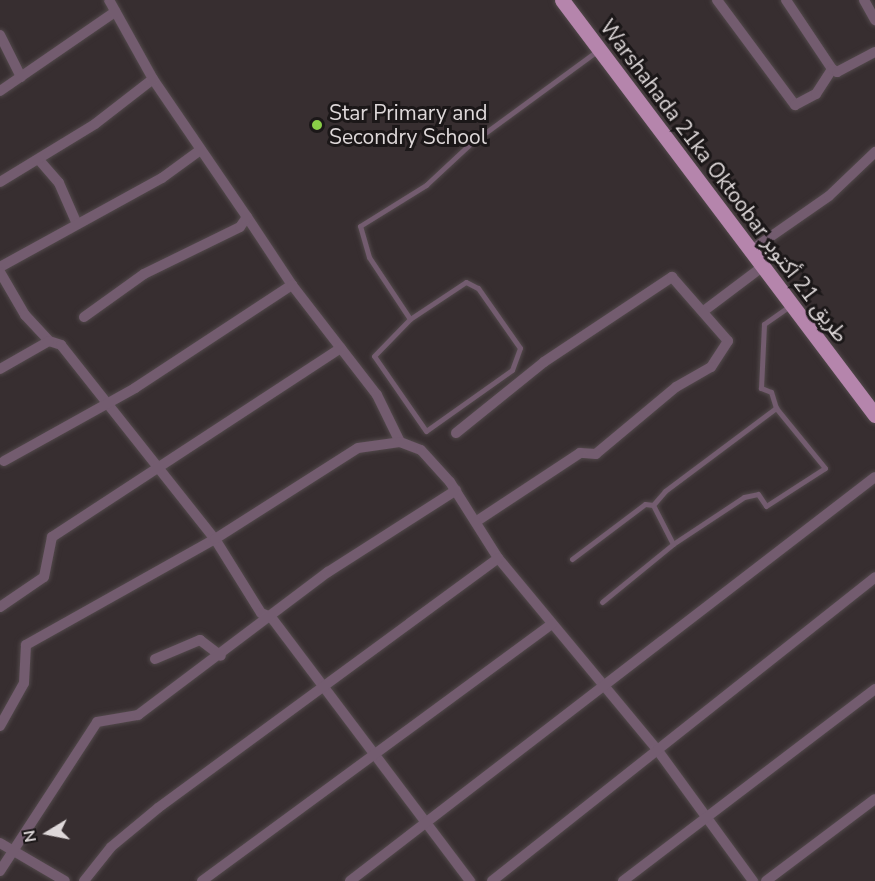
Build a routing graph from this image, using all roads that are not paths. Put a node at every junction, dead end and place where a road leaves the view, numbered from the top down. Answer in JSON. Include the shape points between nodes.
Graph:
{"nodes":[{"id":1,"x":109,"y":0,"type":"edge"},
{"id":2,"x":562,"y":0,"type":"edge"},
{"id":3,"x":717,"y":0,"type":"edge"},
{"id":4,"x":786,"y":0,"type":"edge"},
{"id":5,"x":864,"y":0,"type":"edge"},
{"id":6,"x":115,"y":12,"type":"junction"},
{"id":7,"x":875,"y":20,"type":"edge"},
{"id":8,"x":0,"y":35,"type":"edge"},
{"id":9,"x":598,"y":50,"type":"junction"},
{"id":10,"x":875,"y":52,"type":"edge"},
{"id":11,"x":832,"y":69,"type":"junction"},
{"id":12,"x":21,"y":77,"type":"junction"},
{"id":13,"x":153,"y":79,"type":"junction"},
{"id":14,"x":0,"y":91,"type":"edge"},
{"id":15,"x":199,"y":151,"type":"junction"},
{"id":16,"x":875,"y":152,"type":"edge"},
{"id":17,"x":39,"y":161,"type":"junction"},
{"id":18,"x":0,"y":182,"type":"edge"},
{"id":19,"x":247,"y":217,"type":"junction"},
{"id":20,"x":76,"y":224,"type":"junction"},
{"id":21,"x":750,"y":251,"type":"junction"},
{"id":22,"x":762,"y":267,"type":"junction"},
{"id":23,"x":0,"y":270,"type":"edge"},
{"id":24,"x":292,"y":285,"type":"junction"},
{"id":25,"x":791,"y":305,"type":"junction"},
{"id":26,"x":705,"y":310,"type":"junction"},
{"id":27,"x":84,"y":317,"type":"dead end"},
{"id":28,"x":410,"y":320,"type":"junction"},
{"id":29,"x":49,"y":341,"type":"junction"},
{"id":30,"x":341,"y":348,"type":"junction"},
{"id":31,"x":0,"y":369,"type":"edge"},
{"id":32,"x":106,"y":404,"type":"junction"},
{"id":33,"x":776,"y":408,"type":"junction"},
{"id":34,"x":875,"y":415,"type":"edge"},
{"id":35,"x":456,"y":433,"type":"dead end"},
{"id":36,"x":400,"y":442,"type":"junction"},
{"id":37,"x":4,"y":461,"type":"dead end"},
{"id":38,"x":157,"y":470,"type":"junction"},
{"id":39,"x":875,"y":477,"type":"edge"},
{"id":40,"x":456,"y":490,"type":"junction"},
{"id":41,"x":653,"y":505,"type":"junction"},
{"id":42,"x":477,"y":521,"type":"junction"},
{"id":43,"x":215,"y":539,"type":"junction"},
{"id":44,"x":674,"y":544,"type":"junction"},
{"id":45,"x":498,"y":558,"type":"junction"},
{"id":46,"x":572,"y":559,"type":"dead end"},
{"id":47,"x":875,"y":577,"type":"edge"},
{"id":48,"x":602,"y":602,"type":"dead end"},
{"id":49,"x":0,"y":607,"type":"edge"},
{"id":50,"x":271,"y":617,"type":"junction"},
{"id":51,"x":552,"y":624,"type":"junction"},
{"id":52,"x":221,"y":656,"type":"junction"},
{"id":53,"x":155,"y":659,"type":"dead end"},
{"id":54,"x":604,"y":683,"type":"junction"},
{"id":55,"x":323,"y":687,"type":"junction"},
{"id":56,"x":875,"y":689,"type":"edge"},
{"id":57,"x":5,"y":709,"type":"edge"},
{"id":58,"x":0,"y":726,"type":"edge"},
{"id":59,"x":656,"y":748,"type":"junction"},
{"id":60,"x":376,"y":753,"type":"junction"},
{"id":61,"x":875,"y":799,"type":"edge"},
{"id":62,"x":704,"y":817,"type":"junction"},
{"id":63,"x":426,"y":820,"type":"junction"},
{"id":64,"x":0,"y":843,"type":"edge"},
{"id":65,"x":13,"y":852,"type":"junction"},
{"id":66,"x":0,"y":871,"type":"edge"},
{"id":67,"x":65,"y":881,"type":"edge"},
{"id":68,"x":84,"y":881,"type":"edge"},
{"id":69,"x":202,"y":881,"type":"edge"},
{"id":70,"x":350,"y":881,"type":"edge"},
{"id":71,"x":470,"y":881,"type":"edge"},
{"id":72,"x":492,"y":881,"type":"edge"},
{"id":73,"x":623,"y":881,"type":"edge"},
{"id":74,"x":753,"y":881,"type":"edge"},
{"id":75,"x":766,"y":881,"type":"edge"}],
"edges":[{"from":1,"to":6,"type":"street"},
{"from":2,"to":9,"type":"main road","name":"Warshahada 21ka Oktoobar طريق 21 أكتوبر"},
{"from":3,"to":11,"type":"street","via":[[795,105],[816,94]]},
{"from":4,"to":11,"type":"street"},
{"from":5,"to":7,"type":"street"},
{"from":6,"to":12,"type":"street"},
{"from":6,"to":13,"type":"street"},
{"from":8,"to":12,"type":"street"},
{"from":9,"to":21,"type":"main road","name":"Warshahada 21ka Oktoobar طريق 21 أكتوبر"},
{"from":9,"to":28,"type":"lane","via":[[470,144],[426,185],[360,226],[369,257]]},
{"from":10,"to":11,"type":"street","via":[[837,72]]},
{"from":12,"to":14,"type":"street"},
{"from":13,"to":15,"type":"street"},
{"from":13,"to":17,"type":"street"},
{"from":15,"to":19,"type":"street"},
{"from":15,"to":20,"type":"street","via":[[162,178]]},
{"from":16,"to":21,"type":"street","via":[[829,196]]},
{"from":17,"to":18,"type":"street"},
{"from":17,"to":20,"type":"street","via":[[59,183]]},
{"from":19,"to":24,"type":"street"},
{"from":19,"to":27,"type":"street","via":[[240,227],[144,274]]},
{"from":20,"to":23,"type":"street"},
{"from":21,"to":22,"type":"main road","name":"Warshahada 21ka Oktoobar طريق 21 أكتوبر"},
{"from":22,"to":25,"type":"main road","name":"Warshahada 21ka Oktoobar طريق 21 أكتوبر"},
{"from":22,"to":26,"type":"street"},
{"from":23,"to":29,"type":"street","via":[[25,315]]},
{"from":24,"to":30,"type":"street"},
{"from":24,"to":32,"type":"street"},
{"from":25,"to":33,"type":"lane","via":[[764,324],[761,388],[771,392]]},
{"from":25,"to":34,"type":"main road","name":"Warshahada 21ka Oktoobar طريق 21 أكتوبر"},
{"from":26,"to":35,"type":"street","via":[[672,277],[544,362]]},
{"from":26,"to":42,"type":"street","via":[[728,341],[711,367],[676,387],[596,454],[580,453]]},
{"from":28,"to":28,"type":"lane","via":[[466,282],[478,288],[520,348],[512,370],[426,431],[374,356]]},
{"from":29,"to":31,"type":"street"},
{"from":29,"to":32,"type":"street","via":[[61,345]]},
{"from":30,"to":36,"type":"street","via":[[377,395]]},
{"from":30,"to":38,"type":"street"},
{"from":32,"to":37,"type":"street"},
{"from":32,"to":38,"type":"street"},
{"from":33,"to":41,"type":"lane","via":[[677,478]]},
{"from":33,"to":44,"type":"lane","via":[[825,468],[766,506],[758,494],[744,496]]},
{"from":36,"to":40,"type":"street","via":[[420,450]]},
{"from":36,"to":43,"type":"street","via":[[358,448]]},
{"from":38,"to":43,"type":"street"},
{"from":38,"to":49,"type":"street","via":[[52,537],[44,577]]},
{"from":39,"to":54,"type":"street"},
{"from":40,"to":42,"type":"street"},
{"from":40,"to":50,"type":"street","via":[[328,572]]},
{"from":41,"to":44,"type":"lane"},
{"from":41,"to":46,"type":"lane","via":[[645,504]]},
{"from":42,"to":45,"type":"street"},
{"from":43,"to":50,"type":"street","via":[[261,613]]},
{"from":43,"to":57,"type":"street","via":[[26,645],[24,683]]},
{"from":44,"to":48,"type":"lane"},
{"from":45,"to":51,"type":"street"},
{"from":45,"to":55,"type":"street"},
{"from":47,"to":59,"type":"street"},
{"from":50,"to":52,"type":"street"},
{"from":50,"to":55,"type":"street"},
{"from":51,"to":54,"type":"street"},
{"from":51,"to":60,"type":"street"},
{"from":52,"to":53,"type":"street","via":[[200,639]]},
{"from":52,"to":65,"type":"street","via":[[138,716],[97,722]]},
{"from":54,"to":59,"type":"street"},
{"from":54,"to":63,"type":"street"},
{"from":55,"to":60,"type":"street"},
{"from":55,"to":68,"type":"street","via":[[151,814],[111,847]]},
{"from":56,"to":62,"type":"street"},
{"from":57,"to":58,"type":"street"},
{"from":59,"to":62,"type":"street"},
{"from":59,"to":72,"type":"street"},
{"from":60,"to":63,"type":"street"},
{"from":60,"to":69,"type":"street"},
{"from":61,"to":75,"type":"street"},
{"from":62,"to":73,"type":"street"},
{"from":62,"to":74,"type":"street"},
{"from":63,"to":70,"type":"street"},
{"from":63,"to":71,"type":"street"},
{"from":64,"to":65,"type":"street"},
{"from":65,"to":66,"type":"street"},
{"from":65,"to":67,"type":"street"}]}
